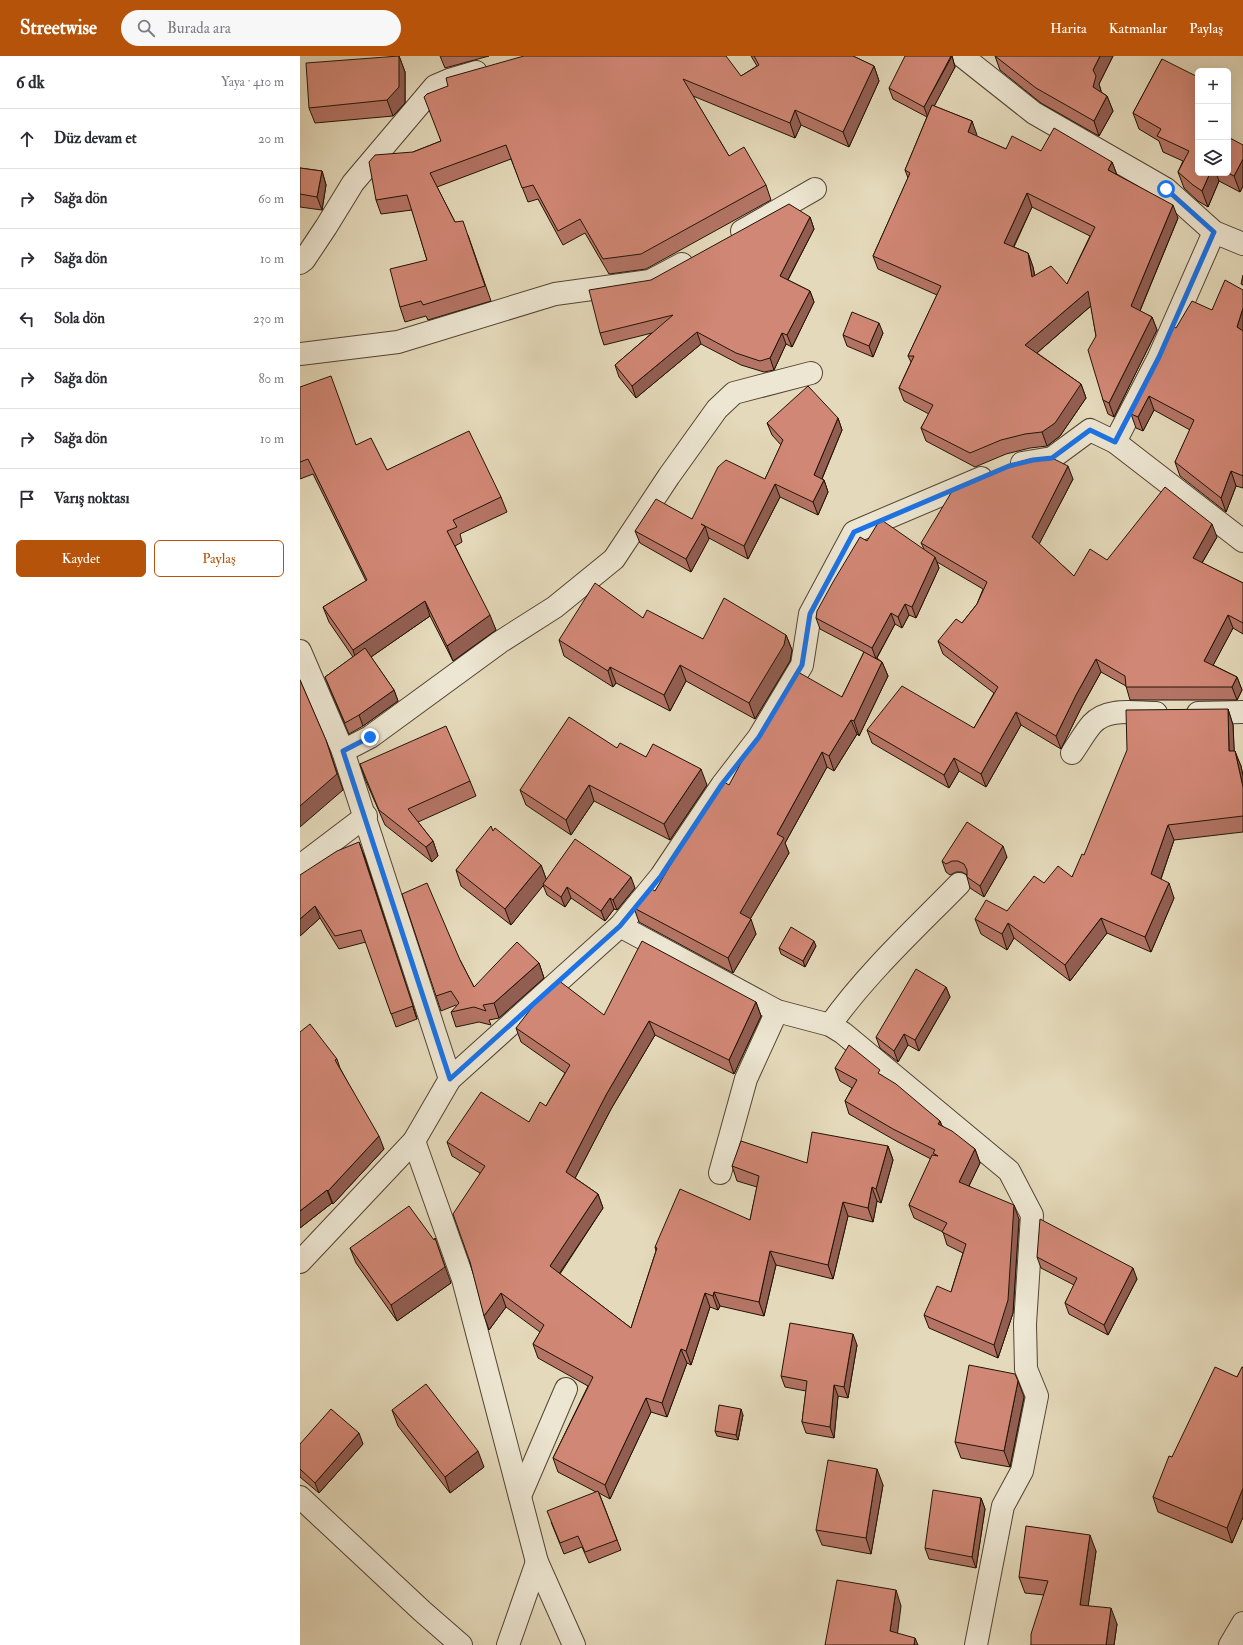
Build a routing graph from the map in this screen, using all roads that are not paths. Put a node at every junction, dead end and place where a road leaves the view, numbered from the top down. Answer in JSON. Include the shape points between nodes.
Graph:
{"nodes":[{"id":1,"x":962,"y":56,"type":"edge"},
{"id":2,"x":492,"y":68,"type":"edge"},
{"id":3,"x":815,"y":189,"type":"dead end"},
{"id":4,"x":1214,"y":232,"type":"junction"},
{"id":5,"x":726,"y":240,"type":"edge"},
{"id":6,"x":1243,"y":244,"type":"edge"},
{"id":7,"x":698,"y":255,"type":"edge"},
{"id":8,"x":300,"y":264,"type":"edge"},
{"id":9,"x":300,"y":354,"type":"edge"},
{"id":10,"x":811,"y":373,"type":"dead end"},
{"id":11,"x":1115,"y":442,"type":"junction"},
{"id":12,"x":1243,"y":542,"type":"edge"},
{"id":13,"x":300,"y":651,"type":"edge"},
{"id":14,"x":1243,"y":712,"type":"edge"},
{"id":15,"x":343,"y":751,"type":"junction"},
{"id":16,"x":1072,"y":752,"type":"dead end"},
{"id":17,"x":366,"y":816,"type":"junction"},
{"id":18,"x":300,"y":866,"type":"edge"},
{"id":19,"x":959,"y":884,"type":"dead end"},
{"id":20,"x":620,"y":926,"type":"junction"},
{"id":21,"x":778,"y":1011,"type":"junction"},
{"id":22,"x":830,"y":1025,"type":"junction"},
{"id":23,"x":450,"y":1079,"type":"junction"},
{"id":24,"x":414,"y":1141,"type":"junction"},
{"id":25,"x":720,"y":1173,"type":"dead end"},
{"id":26,"x":300,"y":1262,"type":"edge"},
{"id":27,"x":566,"y":1389,"type":"dead end"},
{"id":28,"x":520,"y":1496,"type":"junction"},
{"id":29,"x":300,"y":1497,"type":"edge"},
{"id":30,"x":537,"y":1562,"type":"junction"},
{"id":31,"x":1243,"y":1623,"type":"edge"},
{"id":32,"x":461,"y":1645,"type":"edge"},
{"id":33,"x":508,"y":1645,"type":"edge"},
{"id":34,"x":574,"y":1645,"type":"edge"},
{"id":35,"x":976,"y":1645,"type":"edge"},
{"id":36,"x":1230,"y":1645,"type":"edge"}],
"edges":[{"from":1,"to":4,"type":"street","via":[[1034,113],[1166,189]]},
{"from":2,"to":8,"type":"street","via":[[435,86],[353,183]]},
{"from":3,"to":5,"type":"street"},
{"from":4,"to":6,"type":"street"},
{"from":4,"to":11,"type":"street","via":[[1159,357]]},
{"from":7,"to":9,"type":"street","via":[[650,281],[555,294],[398,342]]},
{"from":10,"to":15,"type":"street","via":[[734,393],[712,415],[614,559],[555,607],[500,642],[370,737]]},
{"from":11,"to":12,"type":"street"},
{"from":11,"to":20,"type":"street","via":[[1090,430],[1052,458],[1033,460],[999,470],[854,532],[810,614],[802,665],[798,672],[759,737],[722,784],[661,876]]},
{"from":13,"to":15,"type":"street"},
{"from":14,"to":16,"type":"street","via":[[1111,713],[1093,724]]},
{"from":15,"to":17,"type":"street"},
{"from":17,"to":18,"type":"street"},
{"from":17,"to":23,"type":"street"},
{"from":19,"to":22,"type":"street","via":[[861,986]]},
{"from":20,"to":21,"type":"street"},
{"from":20,"to":23,"type":"street"},
{"from":21,"to":22,"type":"street"},
{"from":21,"to":25,"type":"street","via":[[746,1079]]},
{"from":22,"to":35,"type":"street","via":[[843,1033],[1009,1171],[1032,1215],[1025,1354],[1026,1369],[1037,1396],[1022,1471],[1003,1506]]},
{"from":23,"to":24,"type":"street"},
{"from":24,"to":26,"type":"street"},
{"from":24,"to":28,"type":"street","via":[[463,1279]]},
{"from":27,"to":28,"type":"street"},
{"from":28,"to":30,"type":"street"},
{"from":29,"to":32,"type":"street"},
{"from":30,"to":33,"type":"street"},
{"from":30,"to":34,"type":"street"},
{"from":31,"to":36,"type":"street"}]}
